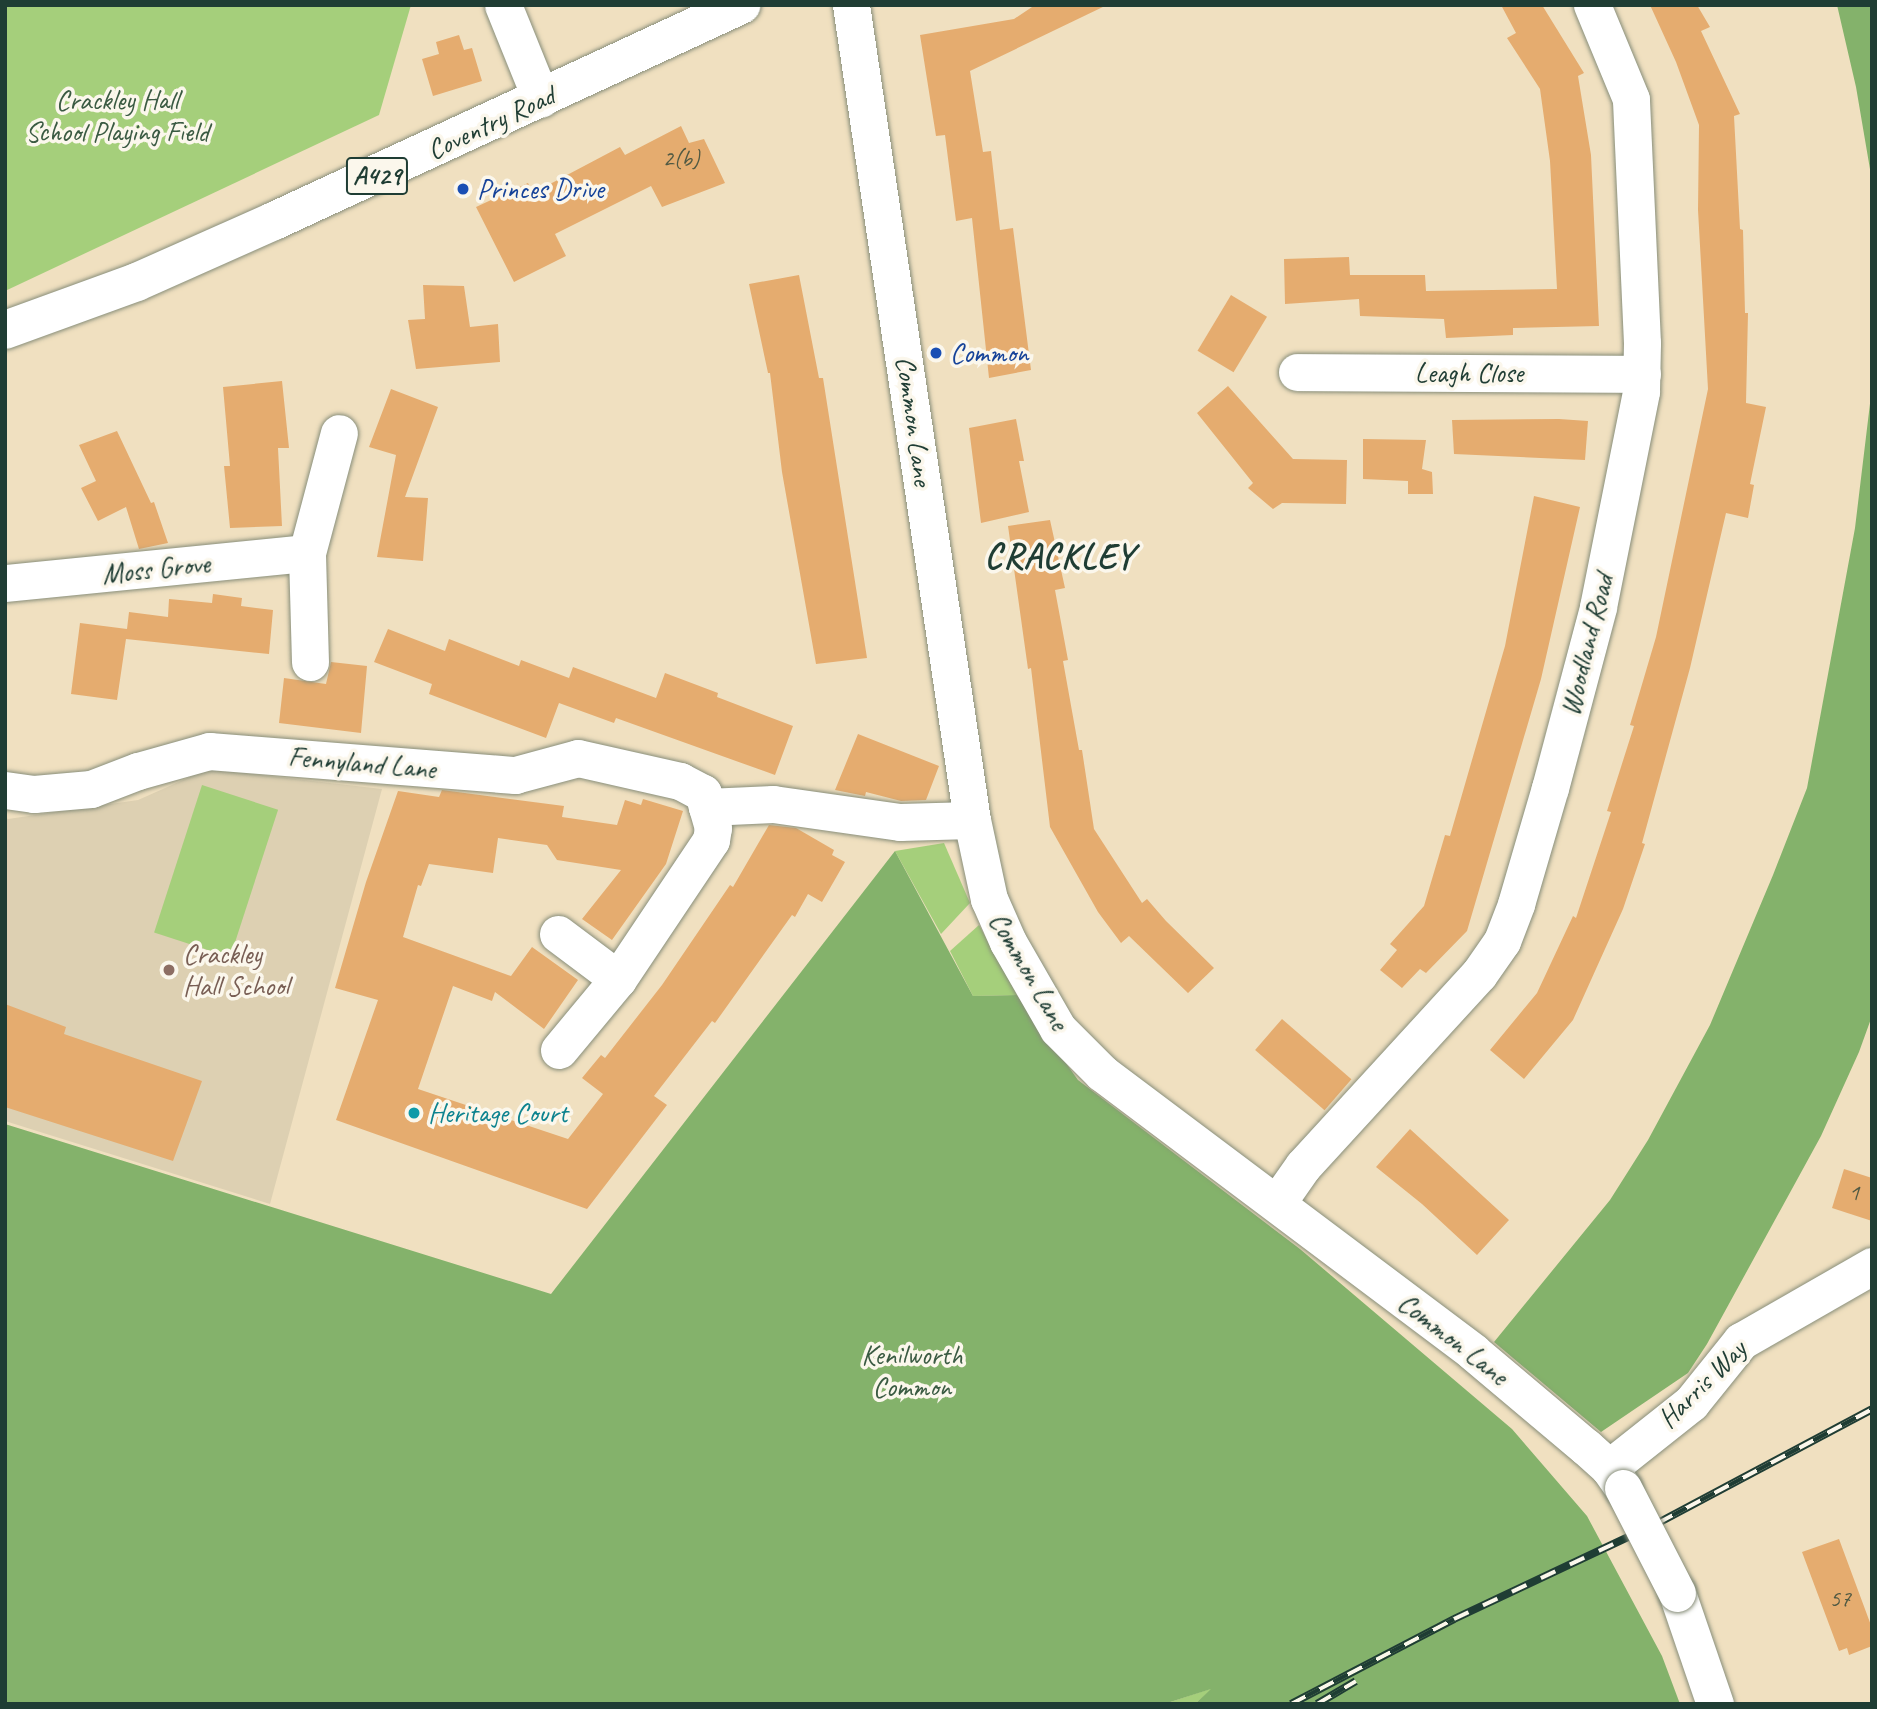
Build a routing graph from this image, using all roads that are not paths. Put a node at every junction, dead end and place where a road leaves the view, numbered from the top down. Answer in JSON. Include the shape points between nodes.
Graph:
{"nodes":[{"id":1,"x":503,"y":5,"type":"edge"},
{"id":2,"x":741,"y":5,"type":"edge"},
{"id":3,"x":851,"y":5,"type":"edge"},
{"id":4,"x":1592,"y":5,"type":"edge"},
{"id":5,"x":541,"y":99,"type":"junction"},
{"id":6,"x":5,"y":330,"type":"edge"},
{"id":7,"x":1297,"y":372,"type":"dead end"},
{"id":8,"x":1642,"y":373,"type":"junction"},
{"id":9,"x":339,"y":433,"type":"dead end"},
{"id":10,"x":307,"y":552,"type":"junction"},
{"id":11,"x":5,"y":583,"type":"edge"},
{"id":12,"x":310,"y":662,"type":"dead end"},
{"id":13,"x":5,"y":790,"type":"edge"},
{"id":14,"x":707,"y":807,"type":"junction"},
{"id":15,"x":972,"y":820,"type":"junction"},
{"id":16,"x":558,"y":934,"type":"dead end"},
{"id":17,"x":618,"y":979,"type":"junction"},
{"id":18,"x":559,"y":1050,"type":"dead end"},
{"id":19,"x":1277,"y":1203,"type":"junction"},
{"id":20,"x":1872,"y":1266,"type":"edge"},
{"id":21,"x":1606,"y":1468,"type":"junction"},
{"id":22,"x":1715,"y":1704,"type":"edge"}],
"edges":[{"from":1,"to":5,"type":"street"},
{"from":2,"to":5,"type":"main road","name":"Coventry Road","number":"A429"},
{"from":3,"to":15,"type":"street","name":"Common Lane"},
{"from":4,"to":8,"type":"street","name":"Woodland Road","via":[[1630,99]]},
{"from":5,"to":6,"type":"main road","name":"Coventry Road","number":"A429","via":[[149,276]]},
{"from":7,"to":8,"type":"street","name":"Leagh Close"},
{"from":8,"to":19,"type":"street","name":"Woodland Road","via":[[1598,607],[1507,928],[1479,974],[1303,1166]]},
{"from":9,"to":10,"type":"street"},
{"from":10,"to":11,"type":"street","name":"Moss Grove"},
{"from":10,"to":12,"type":"street"},
{"from":13,"to":14,"type":"street","name":"Fennyland Lane","via":[[34,794],[91,789],[209,751],[515,775],[578,758],[680,781],[703,793]]},
{"from":14,"to":15,"type":"street","via":[[773,804],[900,822]]},
{"from":14,"to":17,"type":"street","via":[[711,840]]},
{"from":15,"to":19,"type":"street","name":"Common Lane","via":[[989,899],[1058,1029],[1102,1073]]},
{"from":16,"to":17,"type":"street"},
{"from":17,"to":18,"type":"street"},
{"from":19,"to":21,"type":"street","name":"Common Lane","via":[[1499,1374]]},
{"from":20,"to":21,"type":"street","name":"Harris Way","via":[[1741,1341],[1690,1403]]},
{"from":21,"to":22,"type":"street","name":"Common Lane","bridge":true,"via":[[1677,1593]]}]}
